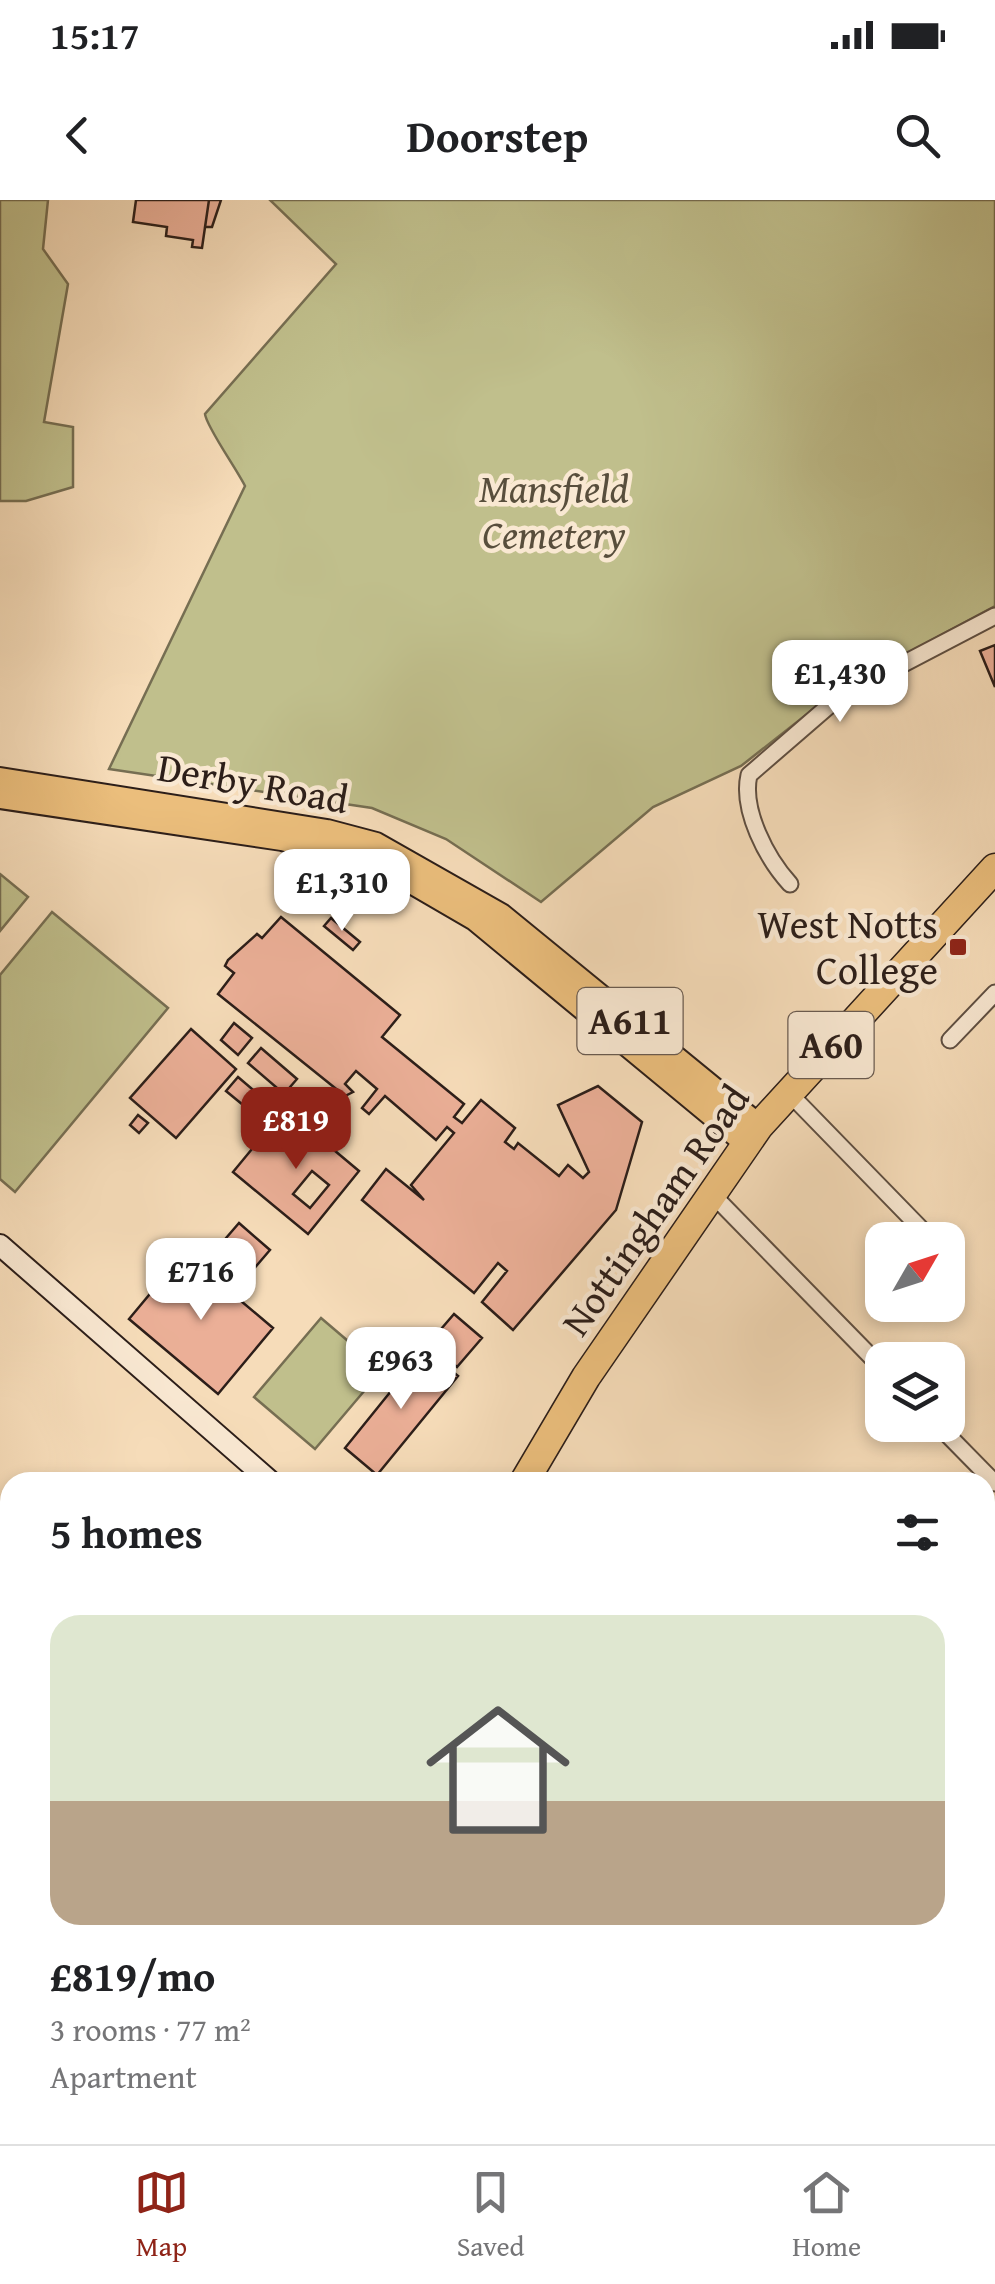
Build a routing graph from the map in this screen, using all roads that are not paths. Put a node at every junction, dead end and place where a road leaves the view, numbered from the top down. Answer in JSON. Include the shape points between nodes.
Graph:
{"nodes":[{"id":1,"x":995,"y":616,"type":"edge"},
{"id":2,"x":0,"y":779,"type":"edge"},
{"id":3,"x":0,"y":797,"type":"edge"},
{"id":4,"x":995,"y":868,"type":"edge"},
{"id":5,"x":790,"y":884,"type":"dead end"},
{"id":6,"x":995,"y":993,"type":"edge"},
{"id":7,"x":950,"y":1040,"type":"dead end"},
{"id":8,"x":788,"y":1092,"type":"junction"},
{"id":9,"x":753,"y":1135,"type":"junction"},
{"id":10,"x":711,"y":1193,"type":"junction"},
{"id":11,"x":914,"y":1222,"type":"edge"},
{"id":12,"x":0,"y":1245,"type":"edge"},
{"id":13,"x":865,"y":1351,"type":"edge"},
{"id":14,"x":955,"y":1442,"type":"edge"},
{"id":15,"x":260,"y":1472,"type":"edge"},
{"id":16,"x":530,"y":1472,"type":"edge"},
{"id":17,"x":984,"y":1472,"type":"edge"}],
"edges":[{"from":1,"to":5,"type":"street","via":[[838,698],[748,775],[749,806],[774,866]]},
{"from":2,"to":9,"type":"main road","name":"Derby Road","number":"A611","via":[[376,844],[501,915]]},
{"from":3,"to":9,"type":"main road","name":"Derby Road","number":"A611","via":[[282,839],[389,869],[475,919]]},
{"from":4,"to":8,"type":"highway","name":"Nottingham Road","number":"A60"},
{"from":6,"to":7,"type":"street"},
{"from":8,"to":9,"type":"highway","name":"Nottingham Road","number":"A60"},
{"from":8,"to":11,"type":"street"},
{"from":9,"to":10,"type":"highway","name":"Nottingham Road","number":"A60"},
{"from":10,"to":13,"type":"street"},
{"from":10,"to":16,"type":"highway","name":"Nottingham Road","number":"A60"},
{"from":12,"to":15,"type":"street"},
{"from":14,"to":17,"type":"street"}]}
